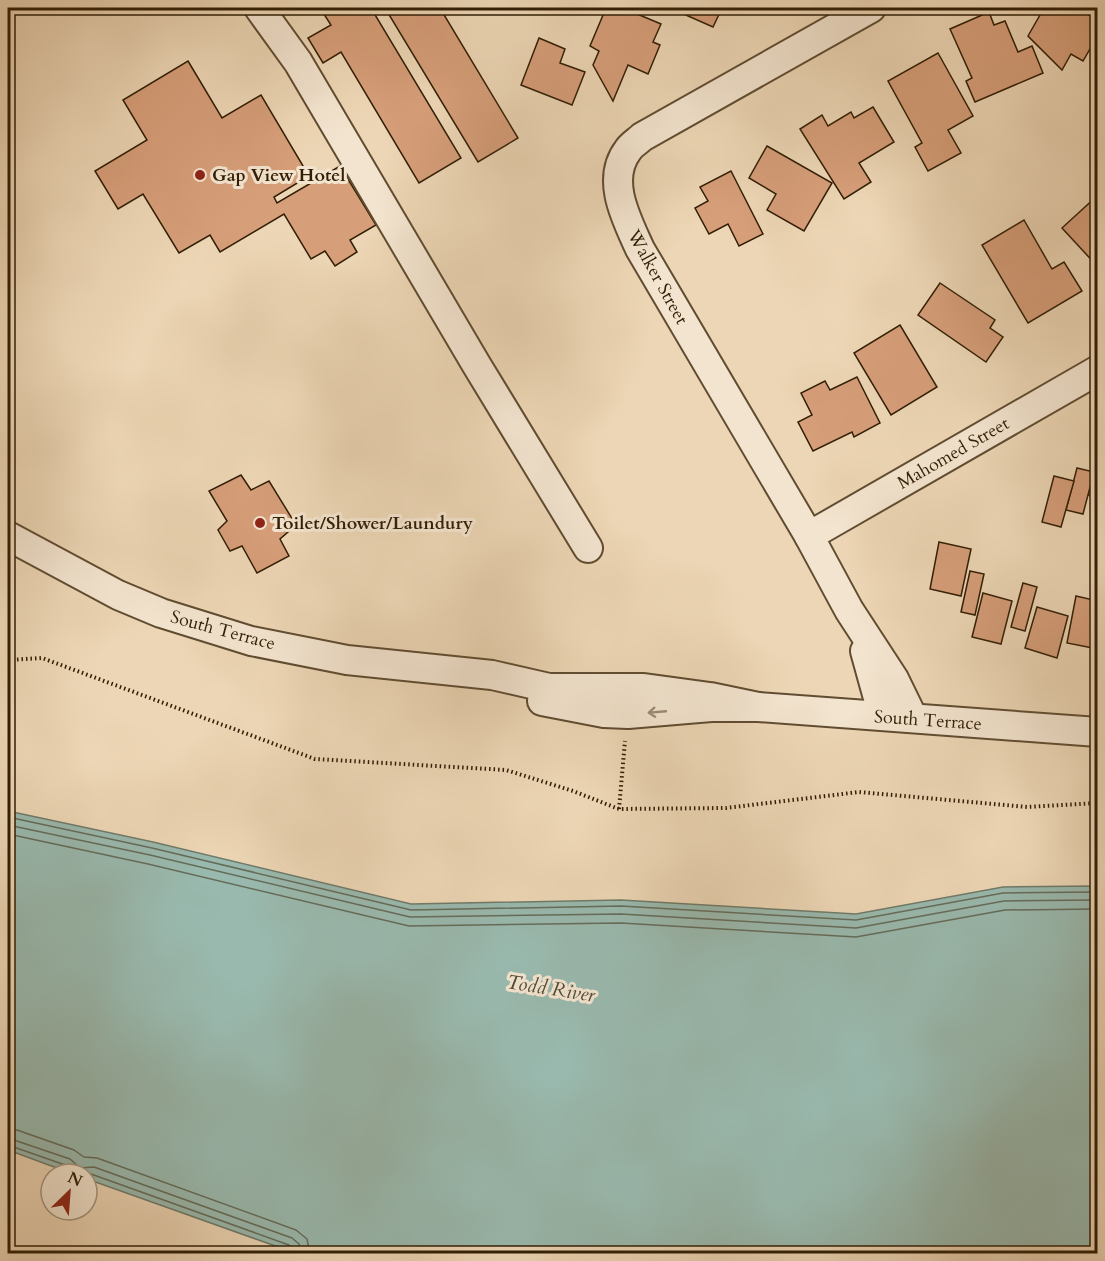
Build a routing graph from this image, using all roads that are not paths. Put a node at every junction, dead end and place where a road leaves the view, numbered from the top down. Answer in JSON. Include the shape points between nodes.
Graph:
{"nodes":[{"id":1,"x":259,"y":8,"type":"edge"},
{"id":2,"x":871,"y":8,"type":"edge"},
{"id":3,"x":1098,"y":370,"type":"edge"},
{"id":4,"x":8,"y":536,"type":"edge"},
{"id":5,"x":809,"y":536,"type":"junction"},
{"id":6,"x":588,"y":548,"type":"dead end"},
{"id":7,"x":849,"y":610,"type":"junction"},
{"id":8,"x":883,"y":716,"type":"junction"},
{"id":9,"x":913,"y":718,"type":"junction"},
{"id":10,"x":1098,"y":732,"type":"edge"}],
"edges":[{"from":1,"to":6,"type":"street","via":[[298,62]]},
{"from":2,"to":5,"type":"street","name":"Walker Street","via":[[642,137],[627,150],[618,171],[619,194],[640,249]]},
{"from":3,"to":5,"type":"street","name":"Mahomed Street"},
{"from":4,"to":8,"type":"street","name":"South Terrace","via":[[118,595],[160,613],[251,641],[347,660],[492,675],[549,688],[636,688],[682,692],[758,707]]},
{"from":5,"to":7,"type":"street","name":"Walker Street"},
{"from":7,"to":8,"type":"street","name":"Walker Street"},
{"from":7,"to":9,"type":"street","name":"Walker Street","via":[[894,679]]},
{"from":8,"to":9,"type":"street","name":"South Terrace"},
{"from":9,"to":10,"type":"street","name":"South Terrace"}]}
